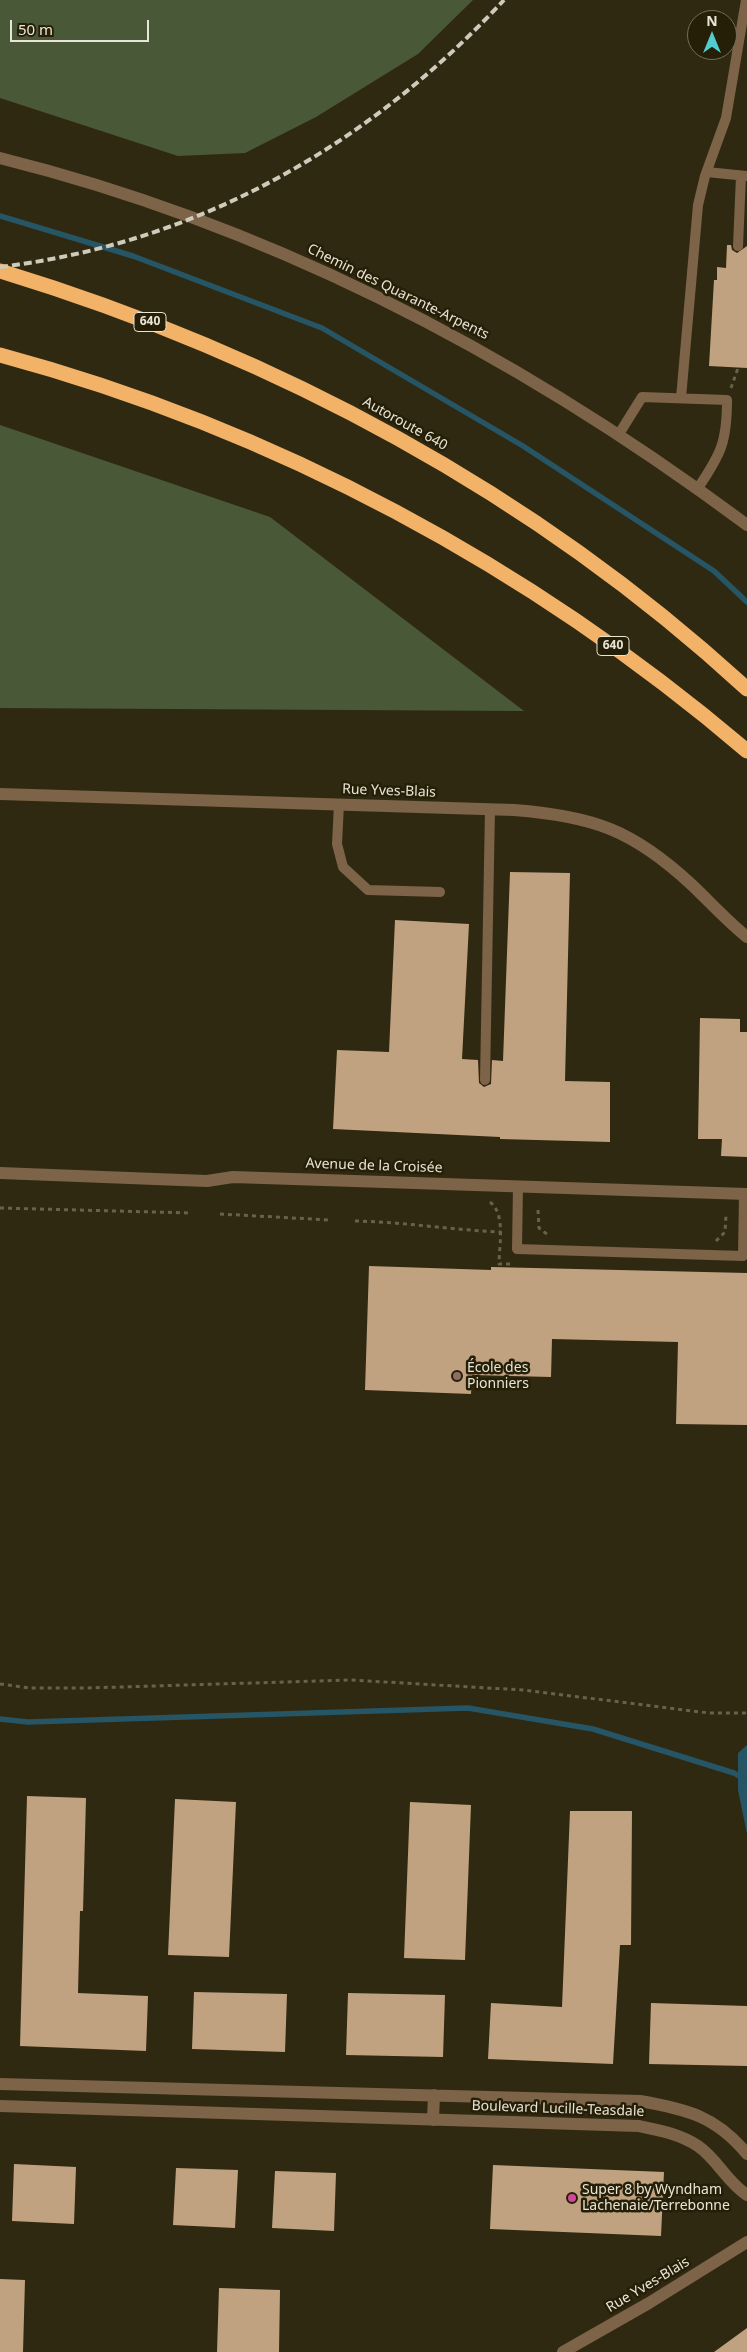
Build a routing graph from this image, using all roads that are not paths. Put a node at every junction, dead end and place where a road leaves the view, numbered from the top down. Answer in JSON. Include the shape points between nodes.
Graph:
{"nodes":[{"id":1,"x":746,"y":0,"type":"edge"},
{"id":2,"x":0,"y":158,"type":"edge"},
{"id":3,"x":707,"y":172,"type":"junction"},
{"id":4,"x":744,"y":176,"type":"edge"},
{"id":5,"x":738,"y":246,"type":"dead end"},
{"id":6,"x":0,"y":271,"type":"edge"},
{"id":7,"x":0,"y":355,"type":"edge"},
{"id":8,"x":681,"y":398,"type":"junction"},
{"id":9,"x":619,"y":434,"type":"junction"},
{"id":10,"x":698,"y":488,"type":"junction"},
{"id":11,"x":747,"y":524,"type":"edge"},
{"id":12,"x":747,"y":689,"type":"edge"},
{"id":13,"x":747,"y":751,"type":"edge"},
{"id":14,"x":0,"y":794,"type":"edge"},
{"id":15,"x":339,"y":804,"type":"junction"},
{"id":16,"x":490,"y":809,"type":"junction"},
{"id":17,"x":440,"y":892,"type":"dead end"},
{"id":18,"x":743,"y":934,"type":"edge"},
{"id":19,"x":747,"y":942,"type":"edge"},
{"id":20,"x":485,"y":1080,"type":"dead end"},
{"id":21,"x":0,"y":1173,"type":"edge"},
{"id":22,"x":518,"y":1186,"type":"junction"},
{"id":23,"x":746,"y":1194,"type":"edge"},
{"id":24,"x":0,"y":2084,"type":"edge"},
{"id":25,"x":132,"y":2087,"type":"junction"},
{"id":26,"x":434,"y":2095,"type":"junction"},
{"id":27,"x":0,"y":2106,"type":"edge"},
{"id":28,"x":132,"y":2110,"type":"junction"},
{"id":29,"x":433,"y":2120,"type":"junction"},
{"id":30,"x":747,"y":2154,"type":"edge"},
{"id":31,"x":747,"y":2196,"type":"edge"},
{"id":32,"x":747,"y":2242,"type":"edge"},
{"id":33,"x":563,"y":2352,"type":"edge"}],
"edges":[{"from":1,"to":3,"type":"lane","via":[[726,118]]},
{"from":2,"to":9,"type":"street","name":"Chemin des Quarante-Arpents","via":[[160,206],[332,274],[493,356]]},
{"from":3,"to":4,"type":"lane"},
{"from":3,"to":8,"type":"lane","via":[[695,228]]},
{"from":4,"to":5,"type":"lane"},
{"from":6,"to":12,"type":"highway","name":"Autoroute 640","number":"640","via":[[102,304],[191,338],[286,380],[377,426],[476,484],[582,555],[660,614]]},
{"from":7,"to":13,"type":"highway","number":"640","via":[[184,415],[281,455],[391,508],[502,573],[619,651]]},
{"from":8,"to":9,"type":"lane","via":[[642,397]]},
{"from":8,"to":10,"type":"lane","via":[[727,400],[723,445]]},
{"from":9,"to":10,"type":"street","name":"Chemin des Quarante-Arpents"},
{"from":10,"to":11,"type":"street","name":"Chemin des Quarante-Arpents"},
{"from":14,"to":15,"type":"street","name":"Rue Yves-Blais"},
{"from":15,"to":16,"type":"street","name":"Rue Yves-Blais"},
{"from":15,"to":17,"type":"lane","via":[[337,844],[343,867],[368,890]]},
{"from":16,"to":18,"type":"street","name":"Rue Yves-Blais","via":[[573,816],[625,834],[675,870]]},
{"from":16,"to":20,"type":"lane"},
{"from":18,"to":19,"type":"street","name":"Rue Yves-Blais"},
{"from":21,"to":22,"type":"street","name":"Avenue de la Croisée","via":[[207,1182],[233,1178]]},
{"from":22,"to":23,"type":"street","name":"Avenue de la Croisée"},
{"from":22,"to":23,"type":"lane","via":[[518,1249],[743,1256]]},
{"from":24,"to":25,"type":"street","name":"Boulevard Lucille-Teasdale"},
{"from":25,"to":26,"type":"street","name":"Boulevard Lucille-Teasdale"},
{"from":25,"to":28,"type":"street"},
{"from":26,"to":29,"type":"street"},
{"from":26,"to":30,"type":"street","name":"Boulevard Lucille-Teasdale","via":[[640,2101],[682,2108],[734,2138]]},
{"from":27,"to":28,"type":"street","name":"Boulevard Lucille-Teasdale"},
{"from":28,"to":29,"type":"street","name":"Boulevard Lucille-Teasdale"},
{"from":29,"to":31,"type":"street","name":"Boulevard Lucille-Teasdale","via":[[639,2126],[672,2133],[699,2146]]},
{"from":32,"to":33,"type":"street","name":"Rue Yves-Blais"}]}
